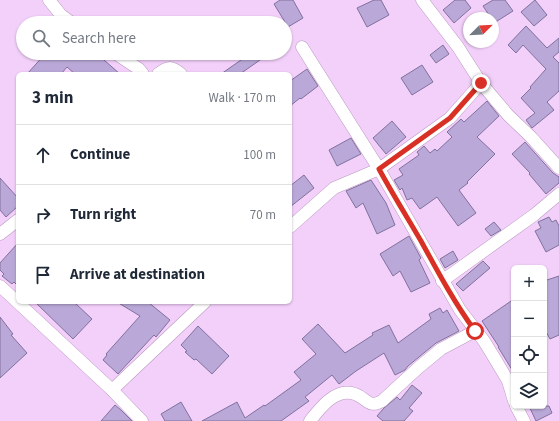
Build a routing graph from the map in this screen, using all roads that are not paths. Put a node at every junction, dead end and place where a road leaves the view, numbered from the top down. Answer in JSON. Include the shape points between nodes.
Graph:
{"nodes":[{"id":1,"x":49,"y":0,"type":"edge"},
{"id":2,"x":422,"y":0,"type":"edge"},
{"id":3,"x":62,"y":16,"type":"edge"},
{"id":4,"x":302,"y":47,"type":"dead end"},
{"id":5,"x":126,"y":60,"type":"edge"},
{"id":6,"x":141,"y":72,"type":"edge"},
{"id":7,"x":161,"y":72,"type":"edge"},
{"id":8,"x":179,"y":72,"type":"edge"},
{"id":9,"x":481,"y":83,"type":"junction"},
{"id":10,"x":559,"y":168,"type":"edge"},
{"id":11,"x":379,"y":169,"type":"junction"},
{"id":12,"x":558,"y":199,"type":"edge"},
{"id":13,"x":16,"y":222,"type":"edge"},
{"id":14,"x":292,"y":225,"type":"edge"},
{"id":15,"x":0,"y":234,"type":"edge"},
{"id":16,"x":442,"y":281,"type":"junction"},
{"id":17,"x":0,"y":286,"type":"edge"},
{"id":18,"x":16,"y":301,"type":"edge"},
{"id":19,"x":19,"y":304,"type":"edge"},
{"id":20,"x":203,"y":304,"type":"edge"},
{"id":21,"x":475,"y":331,"type":"junction"},
{"id":22,"x":112,"y":390,"type":"junction"},
{"id":23,"x":511,"y":391,"type":"edge"},
{"id":24,"x":518,"y":409,"type":"edge"},
{"id":25,"x":142,"y":421,"type":"edge"},
{"id":26,"x":310,"y":421,"type":"edge"},
{"id":27,"x":524,"y":421,"type":"edge"}],
"edges":[{"from":1,"to":3,"type":"street"},
{"from":2,"to":9,"type":"street","via":[[458,47]]},
{"from":4,"to":11,"type":"street"},
{"from":5,"to":6,"type":"street"},
{"from":7,"to":8,"type":"street","via":[[168,68],[175,68]]},
{"from":9,"to":10,"type":"street"},
{"from":9,"to":11,"type":"street","via":[[450,118]]},
{"from":11,"to":14,"type":"street","via":[[334,188]]},
{"from":11,"to":16,"type":"street"},
{"from":12,"to":16,"type":"street"},
{"from":13,"to":15,"type":"street"},
{"from":16,"to":21,"type":"street"},
{"from":17,"to":18,"type":"street"},
{"from":19,"to":22,"type":"street"},
{"from":20,"to":22,"type":"street"},
{"from":21,"to":23,"type":"street","via":[[484,341],[508,381]]},
{"from":21,"to":26,"type":"street","via":[[441,349],[382,402],[376,405],[368,403],[356,394],[349,393],[335,396],[322,406]]},
{"from":22,"to":25,"type":"street"},
{"from":24,"to":27,"type":"street"}]}
